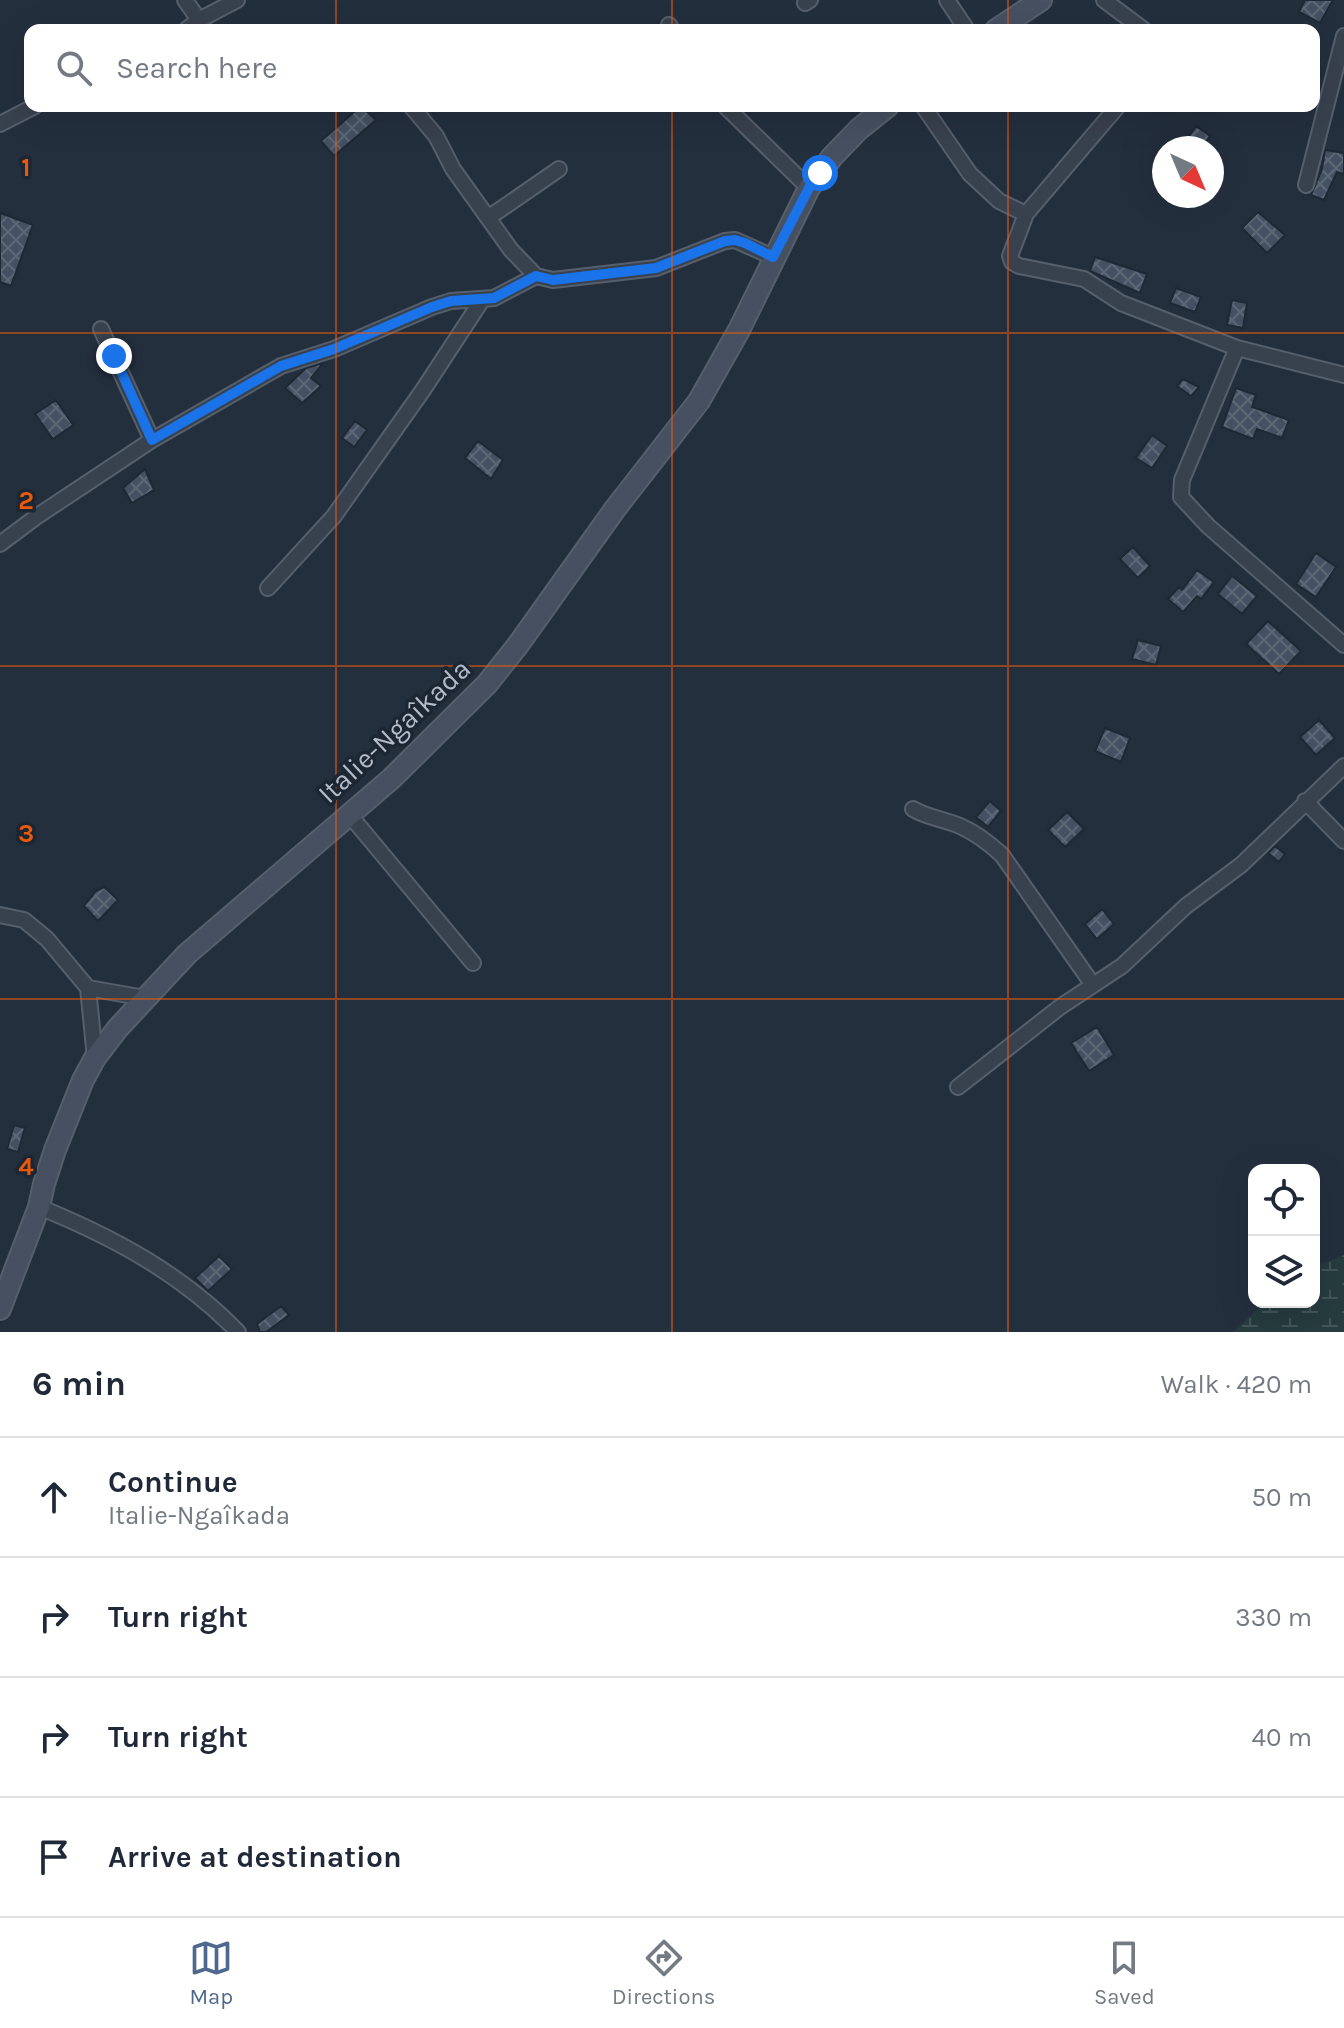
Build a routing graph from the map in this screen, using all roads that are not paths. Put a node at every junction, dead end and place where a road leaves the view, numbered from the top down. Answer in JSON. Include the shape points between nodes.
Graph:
{"nodes":[{"id":1,"x":185,"y":0,"type":"edge"},
{"id":2,"x":237,"y":0,"type":"edge"},
{"id":3,"x":947,"y":0,"type":"edge"},
{"id":4,"x":1041,"y":0,"type":"edge"},
{"id":5,"x":1104,"y":0,"type":"edge"},
{"id":6,"x":199,"y":20,"type":"junction"},
{"id":7,"x":194,"y":24,"type":"edge"},
{"id":8,"x":963,"y":24,"type":"edge"},
{"id":9,"x":1005,"y":24,"type":"edge"},
{"id":10,"x":1136,"y":24,"type":"edge"},
{"id":11,"x":1344,"y":36,"type":"edge"},
{"id":12,"x":24,"y":112,"type":"edge"},
{"id":13,"x":416,"y":112,"type":"edge"},
{"id":14,"x":731,"y":112,"type":"edge"},
{"id":15,"x":880,"y":112,"type":"edge"},
{"id":16,"x":927,"y":112,"type":"edge"},
{"id":17,"x":1113,"y":112,"type":"edge"},
{"id":18,"x":0,"y":124,"type":"edge"},
{"id":19,"x":559,"y":169,"type":"dead end"},
{"id":20,"x":1306,"y":185,"type":"dead end"},
{"id":21,"x":809,"y":188,"type":"junction"},
{"id":22,"x":1026,"y":214,"type":"junction"},
{"id":23,"x":488,"y":218,"type":"junction"},
{"id":24,"x":773,"y":257,"type":"junction"},
{"id":25,"x":536,"y":276,"type":"junction"},
{"id":26,"x":482,"y":300,"type":"junction"},
{"id":27,"x":101,"y":329,"type":"dead end"},
{"id":28,"x":1237,"y":348,"type":"junction"},
{"id":29,"x":1344,"y":375,"type":"edge"},
{"id":30,"x":152,"y":440,"type":"junction"},
{"id":31,"x":0,"y":544,"type":"edge"},
{"id":32,"x":268,"y":588,"type":"dead end"},
{"id":33,"x":1344,"y":645,"type":"edge"},
{"id":34,"x":1344,"y":766,"type":"edge"},
{"id":35,"x":1305,"y":801,"type":"junction"},
{"id":36,"x":913,"y":809,"type":"dead end"},
{"id":37,"x":348,"y":813,"type":"junction"},
{"id":38,"x":1344,"y":841,"type":"edge"},
{"id":39,"x":0,"y":915,"type":"edge"},
{"id":40,"x":473,"y":963,"type":"dead end"},
{"id":41,"x":1093,"y":985,"type":"junction"},
{"id":42,"x":88,"y":988,"type":"junction"},
{"id":43,"x":145,"y":998,"type":"junction"},
{"id":44,"x":95,"y":1058,"type":"junction"},
{"id":45,"x":958,"y":1087,"type":"dead end"},
{"id":46,"x":39,"y":1207,"type":"junction"},
{"id":47,"x":0,"y":1309,"type":"edge"},
{"id":48,"x":238,"y":1332,"type":"edge"}],
"edges":[{"from":1,"to":6,"type":"street"},
{"from":2,"to":6,"type":"street"},
{"from":3,"to":8,"type":"street"},
{"from":4,"to":9,"type":"street"},
{"from":5,"to":10,"type":"street"},
{"from":6,"to":7,"type":"street"},
{"from":11,"to":20,"type":"street"},
{"from":12,"to":18,"type":"street"},
{"from":13,"to":23,"type":"street"},
{"from":14,"to":21,"type":"street"},
{"from":15,"to":21,"type":"street","name":"Italie-Ngaîkada","via":[[832,157]]},
{"from":16,"to":22,"type":"street","via":[[970,174],[999,201]]},
{"from":17,"to":22,"type":"street"},
{"from":19,"to":23,"type":"street"},
{"from":21,"to":24,"type":"street","name":"Italie-Ngaîkada"},
{"from":22,"to":28,"type":"street","via":[[1012,262],[1084,279],[1121,303]]},
{"from":23,"to":25,"type":"street"},
{"from":24,"to":25,"type":"street","via":[[735,240],[656,268],[553,280]]},
{"from":24,"to":37,"type":"street","name":"Italie-Ngaîkada","via":[[699,401],[518,645],[422,750]]},
{"from":25,"to":26,"type":"street"},
{"from":26,"to":30,"type":"street","via":[[432,307],[281,366]]},
{"from":26,"to":32,"type":"street","via":[[334,516]]},
{"from":27,"to":30,"type":"street"},
{"from":28,"to":29,"type":"street"},
{"from":28,"to":33,"type":"street","via":[[1182,480],[1181,497]]},
{"from":30,"to":31,"type":"street"},
{"from":34,"to":35,"type":"street"},
{"from":35,"to":38,"type":"street"},
{"from":35,"to":41,"type":"street","via":[[1241,865]]},
{"from":36,"to":41,"type":"street","via":[[960,826],[1002,855]]},
{"from":37,"to":40,"type":"street"},
{"from":37,"to":43,"type":"street","name":"Italie-Ngaîkada","via":[[187,954]]},
{"from":39,"to":42,"type":"street","via":[[24,920],[47,939]]},
{"from":41,"to":45,"type":"street"},
{"from":42,"to":43,"type":"street"},
{"from":42,"to":44,"type":"street"},
{"from":43,"to":44,"type":"street","name":"Italie-Ngaîkada"},
{"from":44,"to":46,"type":"street","name":"Italie-Ngaîkada","via":[[55,1150]]},
{"from":46,"to":47,"type":"street","name":"Italie-Ngaîkada"},
{"from":46,"to":48,"type":"street","via":[[132,1249]]}]}
